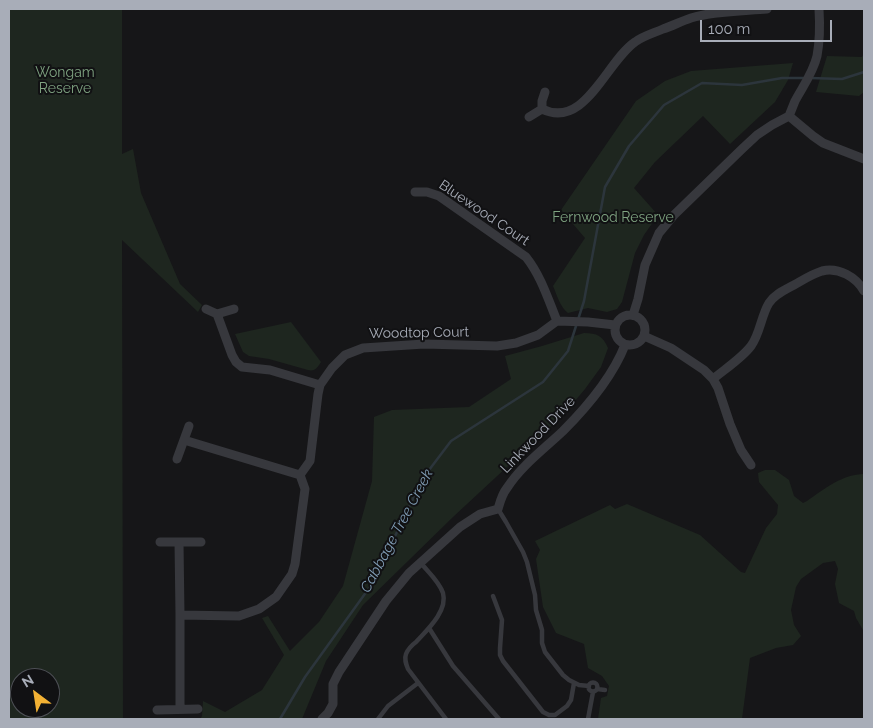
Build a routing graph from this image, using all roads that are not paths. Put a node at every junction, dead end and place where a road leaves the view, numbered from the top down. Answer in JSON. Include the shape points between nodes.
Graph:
{"nodes":[{"id":1,"x":767,"y":9,"type":"edge"},
{"id":2,"x":819,"y":9,"type":"edge"},
{"id":3,"x":545,"y":92,"type":"dead end"},
{"id":4,"x":542,"y":109,"type":"junction"},
{"id":5,"x":789,"y":116,"type":"junction"},
{"id":6,"x":529,"y":117,"type":"dead end"},
{"id":7,"x":864,"y":158,"type":"edge"},
{"id":8,"x":414,"y":192,"type":"dead end"},
{"id":9,"x":864,"y":291,"type":"edge"},
{"id":10,"x":206,"y":309,"type":"dead end"},
{"id":11,"x":234,"y":309,"type":"dead end"},
{"id":12,"x":217,"y":314,"type":"junction"},
{"id":13,"x":633,"y":315,"type":"junction"},
{"id":14,"x":557,"y":322,"type":"junction"},
{"id":15,"x":615,"y":325,"type":"junction"},
{"id":16,"x":644,"y":336,"type":"junction"},
{"id":17,"x":625,"y":345,"type":"junction"},
{"id":18,"x":713,"y":379,"type":"junction"},
{"id":19,"x":320,"y":385,"type":"junction"},
{"id":20,"x":188,"y":426,"type":"dead end"},
{"id":21,"x":184,"y":440,"type":"junction"},
{"id":22,"x":177,"y":459,"type":"dead end"},
{"id":23,"x":751,"y":465,"type":"dead end"},
{"id":24,"x":300,"y":475,"type":"junction"},
{"id":25,"x":498,"y":509,"type":"junction"},
{"id":26,"x":160,"y":542,"type":"dead end"},
{"id":27,"x":179,"y":542,"type":"junction"},
{"id":28,"x":202,"y":542,"type":"dead end"},
{"id":29,"x":420,"y":562,"type":"junction"},
{"id":30,"x":493,"y":596,"type":"dead end"},
{"id":31,"x":180,"y":615,"type":"junction"},
{"id":32,"x":429,"y":628,"type":"junction"},
{"id":33,"x":595,"y":676,"type":"dead end"},
{"id":34,"x":418,"y":682,"type":"junction"},
{"id":35,"x":574,"y":683,"type":"junction"},
{"id":36,"x":594,"y":683,"type":"junction"},
{"id":37,"x":589,"y":686,"type":"junction"},
{"id":38,"x":595,"y":690,"type":"junction"},
{"id":39,"x":605,"y":690,"type":"dead end"},
{"id":40,"x":180,"y":709,"type":"junction"},
{"id":41,"x":198,"y":709,"type":"dead end"},
{"id":42,"x":156,"y":710,"type":"dead end"},
{"id":43,"x":322,"y":719,"type":"edge"},
{"id":44,"x":378,"y":719,"type":"edge"},
{"id":45,"x":446,"y":719,"type":"edge"},
{"id":46,"x":499,"y":719,"type":"edge"},
{"id":47,"x":588,"y":719,"type":"edge"}],
"edges":[{"from":1,"to":4,"type":"street","via":[[692,18],[655,32],[636,41],[582,104],[558,114]]},
{"from":2,"to":5,"type":"street","via":[[817,57]]},
{"from":3,"to":4,"type":"street"},
{"from":4,"to":6,"type":"street"},
{"from":5,"to":7,"type":"street","via":[[823,143]]},
{"from":5,"to":13,"type":"street","via":[[757,135],[659,233],[645,265]]},
{"from":8,"to":14,"type":"street","name":"Bluewood Court","via":[[439,196],[526,258],[540,278]]},
{"from":9,"to":18,"type":"street","via":[[848,275],[823,271],[776,295],[769,303],[748,350]]},
{"from":10,"to":12,"type":"street"},
{"from":11,"to":12,"type":"street"},
{"from":12,"to":19,"type":"street","via":[[232,355],[242,367],[270,370]]},
{"from":13,"to":15,"type":"street","via":[[624,316]]},
{"from":13,"to":16,"type":"street","via":[[643,323]]},
{"from":14,"to":15,"type":"street"},
{"from":14,"to":19,"type":"street","name":"Woodtop Court","via":[[538,335],[497,346],[424,344],[363,348],[345,355]]},
{"from":15,"to":17,"type":"street","via":[[615,335]]},
{"from":16,"to":17,"type":"street","via":[[634,345]]},
{"from":16,"to":18,"type":"street","via":[[671,348]]},
{"from":17,"to":25,"type":"street","name":"Linkwood Drive","via":[[598,392],[519,473],[506,490]]},
{"from":18,"to":23,"type":"street","via":[[741,450]]},
{"from":19,"to":24,"type":"street","name":"Woodtop Court","via":[[310,461]]},
{"from":20,"to":21,"type":"street"},
{"from":21,"to":22,"type":"street"},
{"from":21,"to":24,"type":"street"},
{"from":24,"to":31,"type":"street","via":[[305,489],[296,564],[276,597],[259,609],[239,616]]},
{"from":25,"to":29,"type":"street","via":[[480,514],[460,527]]},
{"from":25,"to":35,"type":"lane","via":[[527,562],[545,652],[563,675]]},
{"from":26,"to":27,"type":"street"},
{"from":27,"to":28,"type":"street"},
{"from":27,"to":31,"type":"street"},
{"from":29,"to":32,"type":"lane","via":[[443,594],[443,608]]},
{"from":29,"to":43,"type":"street","via":[[386,601],[340,672],[333,684],[333,704]]},
{"from":30,"to":35,"type":"lane","via":[[502,620],[500,655],[542,712],[555,715],[567,706]]},
{"from":31,"to":40,"type":"street"},
{"from":32,"to":34,"type":"lane","via":[[408,649],[405,658]]},
{"from":32,"to":46,"type":"lane","via":[[453,666]]},
{"from":33,"to":36,"type":"lane"},
{"from":34,"to":44,"type":"lane","via":[[388,706]]},
{"from":34,"to":45,"type":"lane"},
{"from":35,"to":37,"type":"lane"},
{"from":36,"to":37,"type":"lane"},
{"from":36,"to":38,"type":"lane","via":[[597,686]]},
{"from":37,"to":38,"type":"lane","via":[[590,690]]},
{"from":38,"to":39,"type":"lane"},
{"from":38,"to":47,"type":"lane"},
{"from":40,"to":41,"type":"street"},
{"from":40,"to":42,"type":"street"}]}
